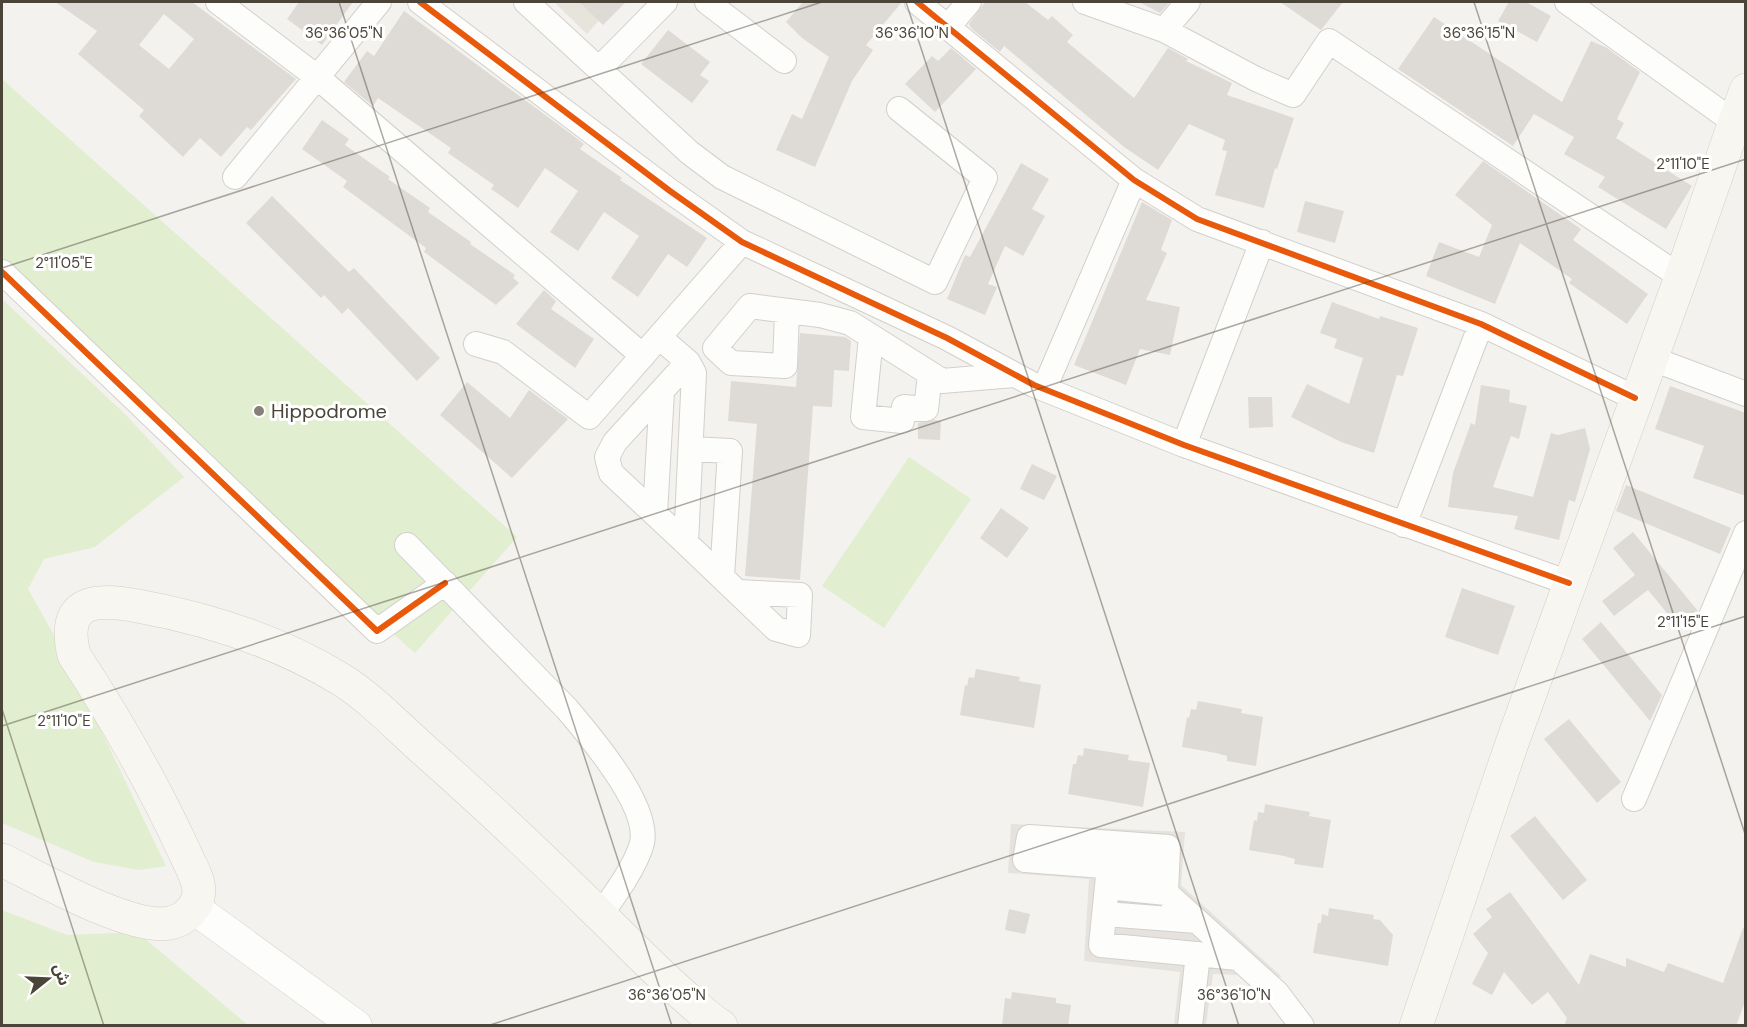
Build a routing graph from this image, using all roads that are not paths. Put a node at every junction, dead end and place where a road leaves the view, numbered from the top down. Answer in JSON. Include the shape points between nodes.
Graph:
{"nodes":[{"id":1,"x":218,"y":2,"type":"edge"},
{"id":2,"x":379,"y":2,"type":"edge"},
{"id":3,"x":420,"y":2,"type":"edge"},
{"id":4,"x":526,"y":2,"type":"edge"},
{"id":5,"x":665,"y":2,"type":"edge"},
{"id":6,"x":707,"y":2,"type":"edge"},
{"id":7,"x":917,"y":2,"type":"edge"},
{"id":8,"x":969,"y":2,"type":"edge"},
{"id":9,"x":1085,"y":2,"type":"edge"},
{"id":10,"x":1188,"y":2,"type":"edge"},
{"id":11,"x":1567,"y":2,"type":"edge"},
{"id":12,"x":947,"y":28,"type":"junction"},
{"id":13,"x":1164,"y":30,"type":"junction"},
{"id":14,"x":784,"y":61,"type":"dead end"},
{"id":15,"x":599,"y":69,"type":"junction"},
{"id":16,"x":317,"y":77,"type":"junction"},
{"id":17,"x":1746,"y":90,"type":"edge"},
{"id":18,"x":898,"y":109,"type":"dead end"},
{"id":19,"x":1734,"y":122,"type":"junction"},
{"id":20,"x":235,"y":177,"type":"dead end"},
{"id":21,"x":1134,"y":180,"type":"junction"},
{"id":22,"x":742,"y":242,"type":"junction"},
{"id":23,"x":1262,"y":242,"type":"junction"},
{"id":24,"x":2,"y":272,"type":"edge"},
{"id":25,"x":1681,"y":277,"type":"junction"},
{"id":26,"x":787,"y":311,"type":"dead end"},
{"id":27,"x":1480,"y":324,"type":"junction"},
{"id":28,"x":659,"y":337,"type":"junction"},
{"id":29,"x":871,"y":337,"type":"junction"},
{"id":30,"x":476,"y":344,"type":"dead end"},
{"id":31,"x":643,"y":356,"type":"junction"},
{"id":32,"x":1650,"y":358,"type":"junction"},
{"id":33,"x":688,"y":362,"type":"junction"},
{"id":34,"x":930,"y":375,"type":"junction"},
{"id":35,"x":1014,"y":375,"type":"junction"},
{"id":36,"x":1044,"y":389,"type":"junction"},
{"id":37,"x":662,"y":391,"type":"junction"},
{"id":38,"x":1746,"y":394,"type":"edge"},
{"id":39,"x":1635,"y":398,"type":"junction"},
{"id":40,"x":1184,"y":445,"type":"junction"},
{"id":41,"x":691,"y":449,"type":"junction"},
{"id":42,"x":655,"y":514,"type":"junction"},
{"id":43,"x":1404,"y":525,"type":"junction"},
{"id":44,"x":1746,"y":533,"type":"edge"},
{"id":45,"x":686,"y":543,"type":"junction"},
{"id":46,"x":407,"y":545,"type":"dead end"},
{"id":47,"x":445,"y":583,"type":"junction"},
{"id":48,"x":1569,"y":583,"type":"junction"},
{"id":49,"x":1634,"y":799,"type":"dead end"},
{"id":50,"x":2,"y":860,"type":"edge"},
{"id":51,"x":1108,"y":877,"type":"junction"},
{"id":52,"x":1167,"y":882,"type":"junction"},
{"id":53,"x":194,"y":909,"type":"junction"},
{"id":54,"x":1105,"y":914,"type":"junction"},
{"id":55,"x":600,"y":915,"type":"junction"},
{"id":56,"x":1197,"y":921,"type":"junction"},
{"id":57,"x":1198,"y":954,"type":"junction"},
{"id":58,"x":1238,"y":958,"type":"junction"},
{"id":59,"x":356,"y":1026,"type":"edge"},
{"id":60,"x":721,"y":1026,"type":"edge"},
{"id":61,"x":1190,"y":1026,"type":"edge"},
{"id":62,"x":1302,"y":1026,"type":"edge"},
{"id":63,"x":1416,"y":1026,"type":"edge"}],
"edges":[{"from":1,"to":16,"type":"street"},
{"from":2,"to":16,"type":"street"},
{"from":3,"to":22,"type":"street"},
{"from":4,"to":15,"type":"street"},
{"from":5,"to":15,"type":"street"},
{"from":6,"to":14,"type":"street"},
{"from":7,"to":12,"type":"street"},
{"from":8,"to":12,"type":"street"},
{"from":9,"to":13,"type":"street"},
{"from":10,"to":13,"type":"street"},
{"from":11,"to":19,"type":"street"},
{"from":12,"to":21,"type":"street"},
{"from":13,"to":25,"type":"street","via":[[1293,95],[1329,41]]},
{"from":15,"to":18,"type":"street","via":[[690,153],[722,177],[935,282],[985,178]]},
{"from":16,"to":20,"type":"street"},
{"from":16,"to":31,"type":"street"},
{"from":17,"to":19,"type":"main road"},
{"from":19,"to":25,"type":"main road"},
{"from":21,"to":23,"type":"street","via":[[1197,219]]},
{"from":21,"to":36,"type":"street"},
{"from":22,"to":28,"type":"street"},
{"from":22,"to":35,"type":"street","via":[[947,338]]},
{"from":23,"to":27,"type":"street"},
{"from":23,"to":40,"type":"street"},
{"from":24,"to":47,"type":"street","via":[[377,631]]},
{"from":25,"to":32,"type":"main road"},
{"from":26,"to":29,"type":"street","via":[[850,323]]},
{"from":27,"to":39,"type":"street"},
{"from":27,"to":43,"type":"street"},
{"from":28,"to":31,"type":"street"},
{"from":28,"to":33,"type":"street"},
{"from":29,"to":34,"type":"street"},
{"from":29,"to":34,"type":"street","via":[[863,417],[902,421],[904,407],[926,409]]},
{"from":30,"to":31,"type":"street","via":[[503,352],[589,417]]},
{"from":32,"to":38,"type":"street"},
{"from":32,"to":39,"type":"main road"},
{"from":33,"to":37,"type":"street"},
{"from":33,"to":41,"type":"street","via":[[694,373]]},
{"from":34,"to":35,"type":"street","via":[[942,381]]},
{"from":35,"to":36,"type":"street"},
{"from":36,"to":40,"type":"street"},
{"from":37,"to":42,"type":"street"},
{"from":37,"to":42,"type":"street","via":[[615,442],[607,457],[611,473]]},
{"from":39,"to":48,"type":"main road"},
{"from":40,"to":43,"type":"street"},
{"from":41,"to":45,"type":"street"},
{"from":41,"to":45,"type":"street","via":[[730,451],[730,584]]},
{"from":42,"to":45,"type":"street"},
{"from":43,"to":48,"type":"street"},
{"from":44,"to":49,"type":"street"},
{"from":46,"to":47,"type":"street"},
{"from":47,"to":55,"type":"street","via":[[567,709],[608,762],[640,818],[642,843]]},
{"from":48,"to":63,"type":"main road"},
{"from":50,"to":53,"type":"main road","via":[[125,917],[170,923]]},
{"from":51,"to":52,"type":"street"},
{"from":51,"to":52,"type":"street","via":[[1026,860],[1029,837],[1168,847]]},
{"from":51,"to":54,"type":"street"},
{"from":52,"to":56,"type":"street"},
{"from":53,"to":55,"type":"main road","via":[[199,892],[196,877],[174,829],[74,655],[70,636],[73,618],[93,602],[166,612],[217,625],[290,652],[343,681],[508,825]]},
{"from":53,"to":59,"type":"street"},
{"from":54,"to":56,"type":"street"},
{"from":54,"to":57,"type":"street","via":[[1101,945]]},
{"from":55,"to":60,"type":"main road","via":[[676,989]]},
{"from":56,"to":58,"type":"street"},
{"from":57,"to":58,"type":"street"},
{"from":57,"to":61,"type":"street"},
{"from":58,"to":62,"type":"street","via":[[1277,993]]}]}
